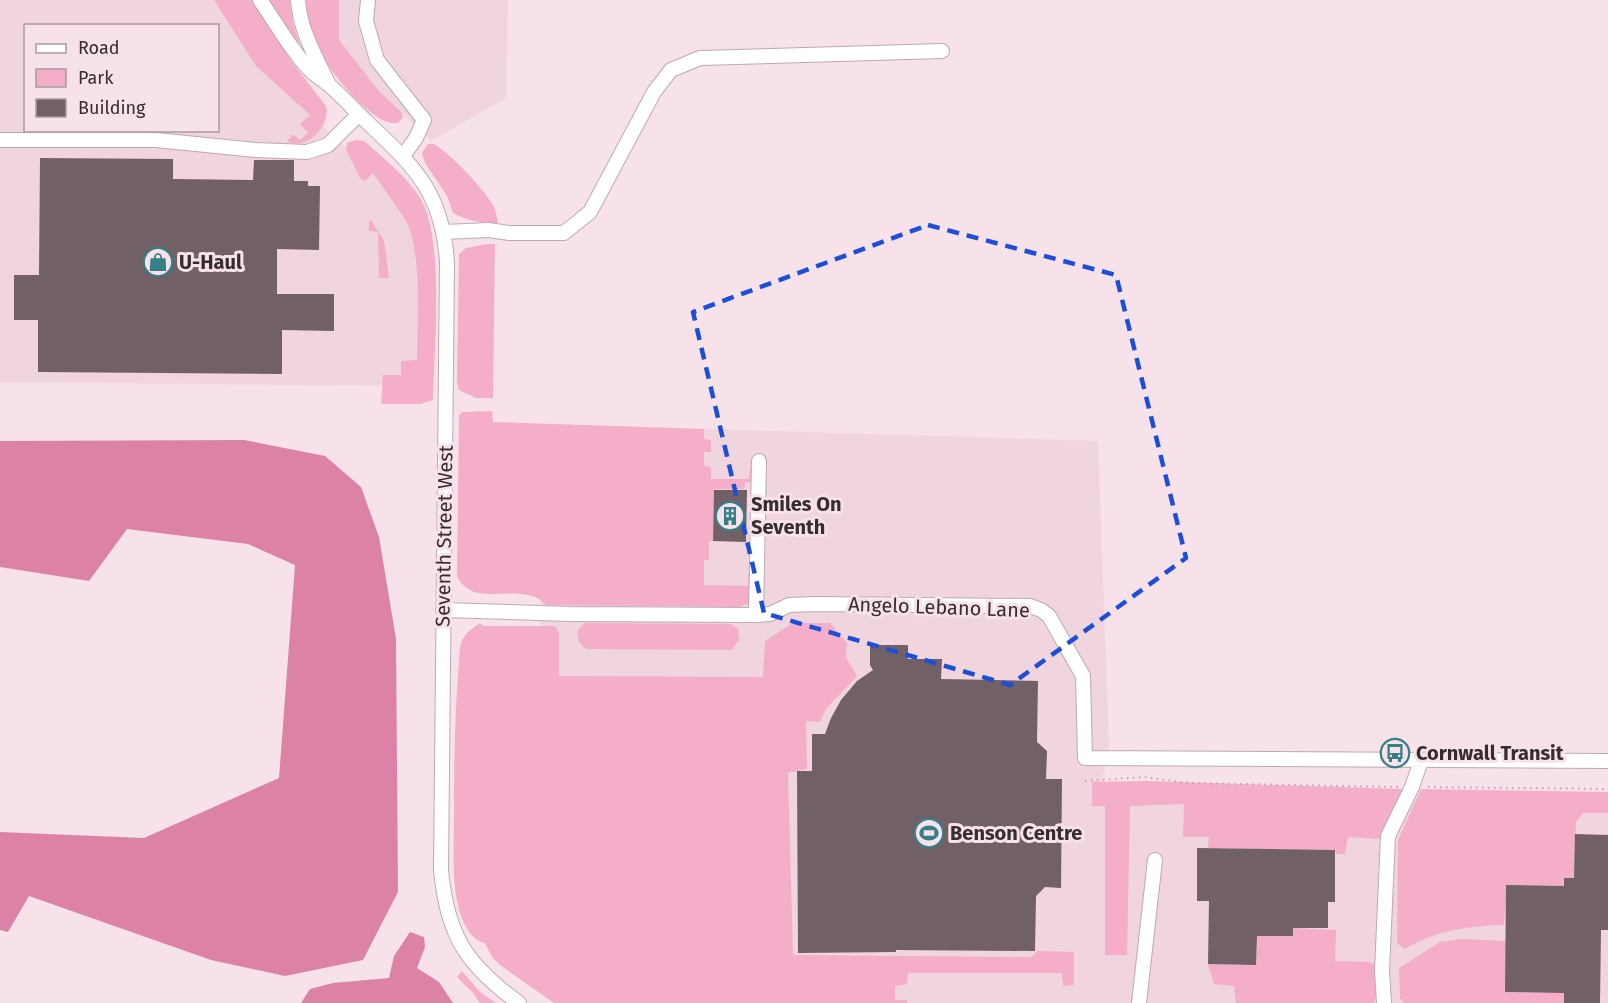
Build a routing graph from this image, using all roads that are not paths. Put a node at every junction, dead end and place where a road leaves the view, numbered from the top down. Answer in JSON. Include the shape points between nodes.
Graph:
{"nodes":[{"id":1,"x":260,"y":0,"type":"edge"},
{"id":2,"x":298,"y":0,"type":"edge"},
{"id":3,"x":368,"y":0,"type":"edge"},
{"id":4,"x":942,"y":51,"type":"dead end"},
{"id":5,"x":328,"y":85,"type":"junction"},
{"id":6,"x":358,"y":114,"type":"junction"},
{"id":7,"x":0,"y":140,"type":"edge"},
{"id":8,"x":403,"y":156,"type":"junction"},
{"id":9,"x":444,"y":232,"type":"junction"},
{"id":10,"x":759,"y":461,"type":"dead end"},
{"id":11,"x":443,"y":610,"type":"junction"},
{"id":12,"x":756,"y":615,"type":"junction"},
{"id":13,"x":1421,"y":761,"type":"junction"},
{"id":14,"x":1608,"y":761,"type":"edge"},
{"id":15,"x":1155,"y":860,"type":"dead end"},
{"id":16,"x":519,"y":1003,"type":"edge"},
{"id":17,"x":1140,"y":1003,"type":"edge"},
{"id":18,"x":1384,"y":1003,"type":"edge"}],
"edges":[{"from":1,"to":5,"type":"street","name":"Seventh Street West","via":[[309,70]]},
{"from":2,"to":5,"type":"street","name":"Seventh Street West","via":[[305,38]]},
{"from":3,"to":8,"type":"street","via":[[366,21],[377,60],[424,120]]},
{"from":4,"to":9,"type":"street","via":[[700,58],[671,70],[654,92],[590,212],[564,233]]},
{"from":5,"to":6,"type":"street","name":"Seventh Street West"},
{"from":6,"to":7,"type":"street","via":[[328,146],[307,152],[156,140]]},
{"from":6,"to":8,"type":"street","name":"Seventh Street West"},
{"from":8,"to":9,"type":"street","name":"Seventh Street West","via":[[434,199]]},
{"from":9,"to":11,"type":"street","name":"Seventh Street West","via":[[447,263]]},
{"from":10,"to":12,"type":"street"},
{"from":11,"to":12,"type":"street","name":"Angelo Lebano Lane"},
{"from":11,"to":16,"type":"street","name":"Seventh Street West","via":[[444,900],[460,945],[473,963]]},
{"from":12,"to":13,"type":"street","name":"Angelo Lebano Lane","via":[[770,614],[789,605],[815,604],[1036,607],[1048,616],[1083,676],[1085,758]]},
{"from":13,"to":14,"type":"street","name":"Angelo Lebano Lane"},
{"from":13,"to":18,"type":"street","via":[[1388,836]]},
{"from":15,"to":17,"type":"street"}]}
